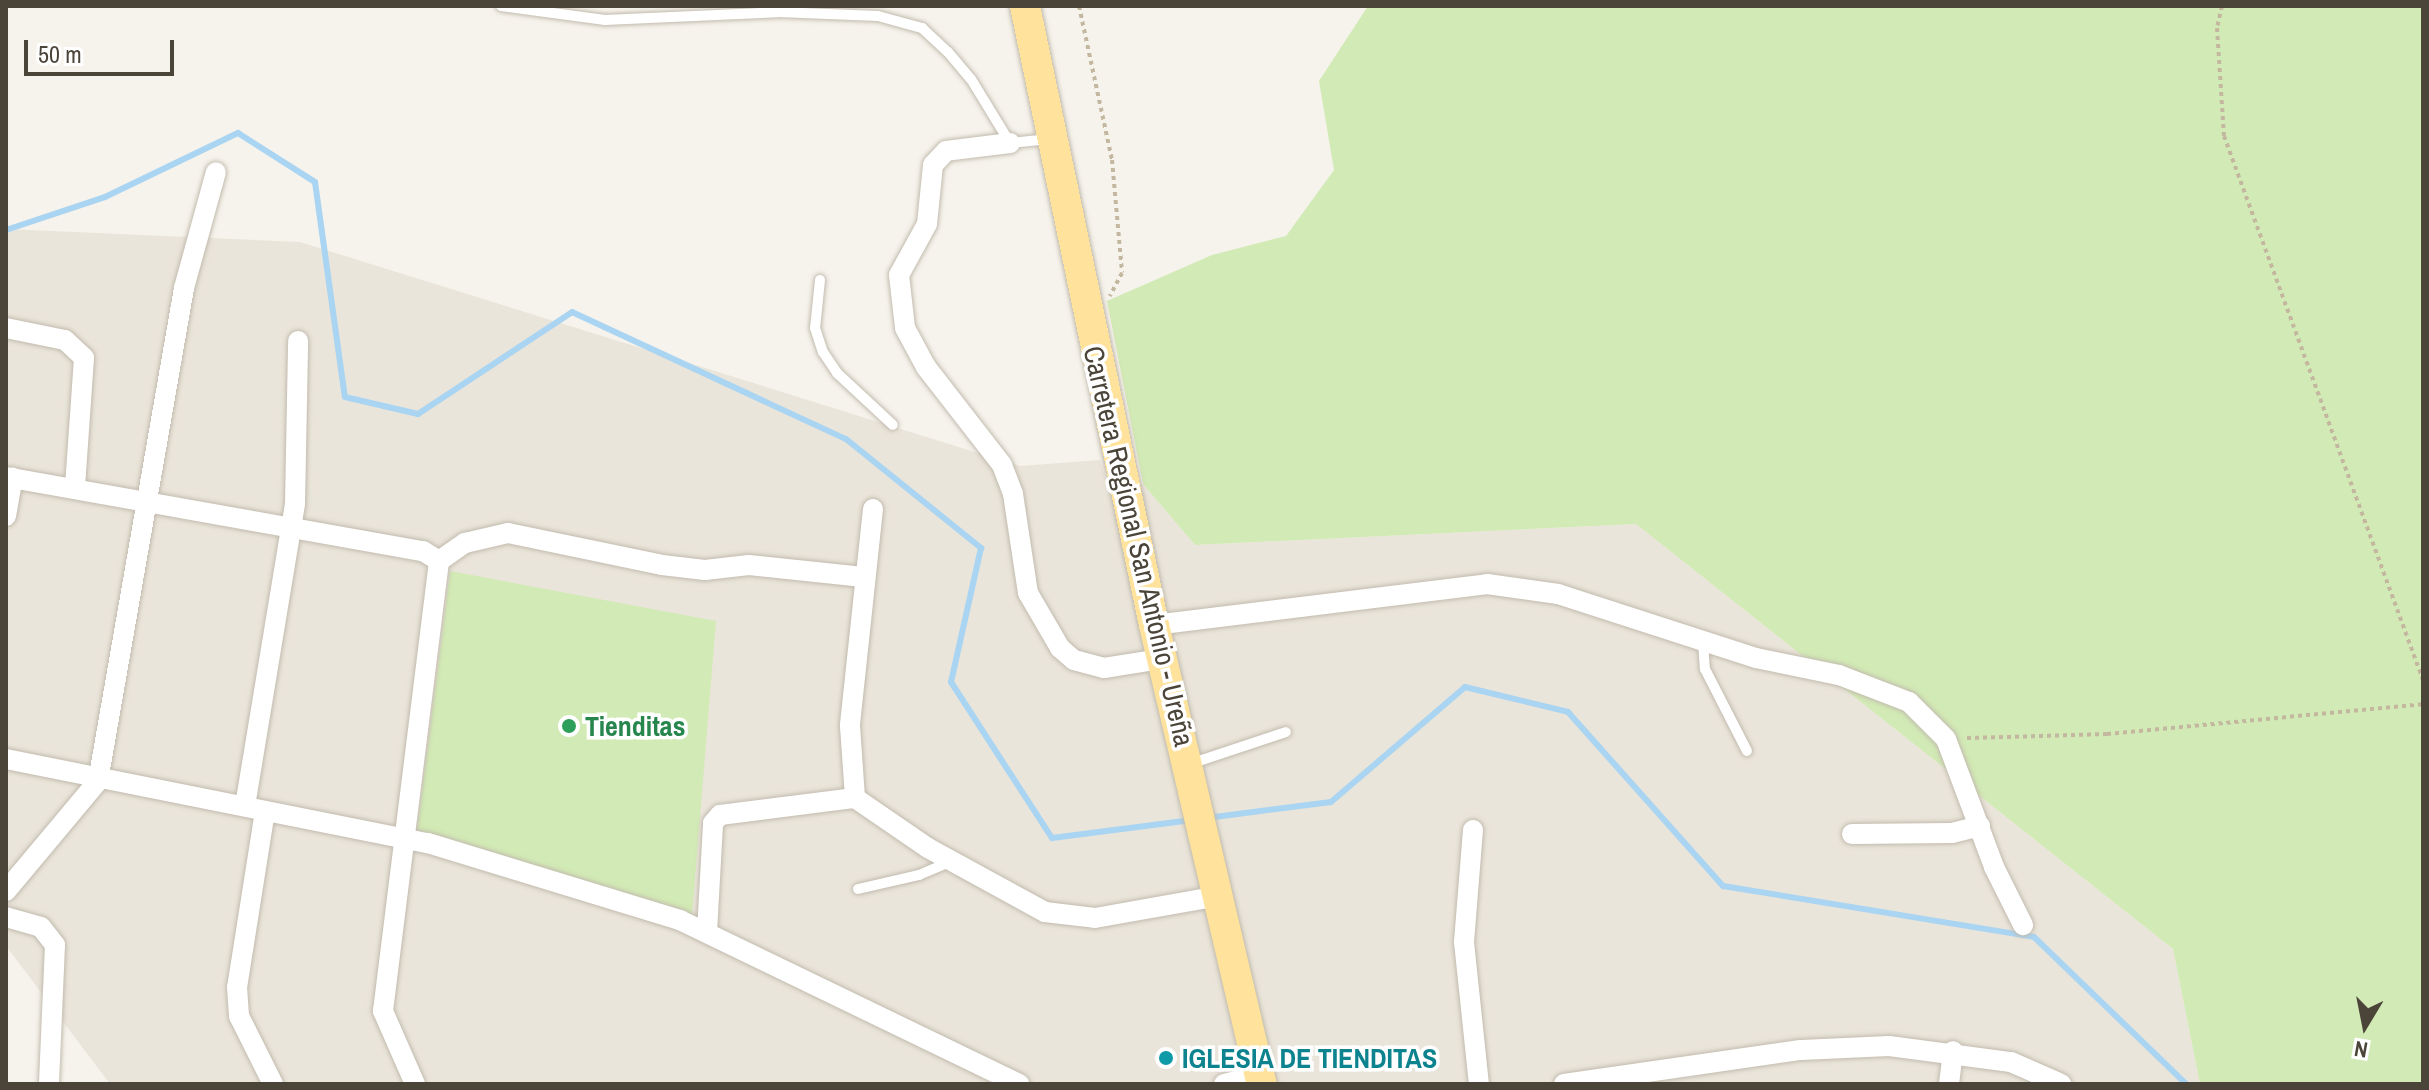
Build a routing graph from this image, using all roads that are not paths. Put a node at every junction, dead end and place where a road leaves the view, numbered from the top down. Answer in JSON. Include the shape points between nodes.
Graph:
{"nodes":[{"id":1,"x":501,"y":6,"type":"edge"},
{"id":2,"x":1025,"y":6,"type":"edge"},
{"id":3,"x":1040,"y":6,"type":"edge"},
{"id":4,"x":1050,"y":139,"type":"junction"},
{"id":5,"x":1010,"y":143,"type":"junction"},
{"id":6,"x":216,"y":172,"type":"dead end"},
{"id":7,"x":1076,"y":268,"type":"junction"},
{"id":8,"x":820,"y":280,"type":"dead end"},
{"id":9,"x":6,"y":328,"type":"edge"},
{"id":10,"x":298,"y":341,"type":"dead end"},
{"id":11,"x":893,"y":425,"type":"dead end"},
{"id":12,"x":10,"y":477,"type":"edge"},
{"id":13,"x":75,"y":488,"type":"junction"},
{"id":14,"x":146,"y":501,"type":"junction"},
{"id":15,"x":873,"y":509,"type":"dead end"},
{"id":16,"x":6,"y":516,"type":"edge"},
{"id":17,"x":290,"y":528,"type":"junction"},
{"id":18,"x":439,"y":561,"type":"junction"},
{"id":19,"x":863,"y":577,"type":"junction"},
{"id":20,"x":1154,"y":625,"type":"junction"},
{"id":21,"x":1703,"y":642,"type":"junction"},
{"id":22,"x":1161,"y":659,"type":"junction"},
{"id":23,"x":1286,"y":732,"type":"dead end"},
{"id":24,"x":1747,"y":751,"type":"dead end"},
{"id":25,"x":6,"y":759,"type":"edge"},
{"id":26,"x":99,"y":777,"type":"junction"},
{"id":27,"x":1192,"y":779,"type":"junction"},
{"id":28,"x":855,"y":798,"type":"junction"},
{"id":29,"x":255,"y":809,"type":"junction"},
{"id":30,"x":1980,"y":826,"type":"junction"},
{"id":31,"x":1473,"y":830,"type":"dead end"},
{"id":32,"x":1852,"y":834,"type":"dead end"},
{"id":33,"x":404,"y":838,"type":"junction"},
{"id":34,"x":952,"y":861,"type":"junction"},
{"id":35,"x":858,"y":889,"type":"dead end"},
{"id":36,"x":6,"y":891,"type":"edge"},
{"id":37,"x":1218,"y":896,"type":"junction"},
{"id":38,"x":6,"y":917,"type":"edge"},
{"id":39,"x":2023,"y":925,"type":"dead end"},
{"id":40,"x":707,"y":932,"type":"junction"},
{"id":41,"x":1953,"y":1051,"type":"junction"},
{"id":42,"x":1261,"y":1079,"type":"edge"},
{"id":43,"x":49,"y":1084,"type":"edge"},
{"id":44,"x":273,"y":1084,"type":"edge"},
{"id":45,"x":415,"y":1084,"type":"edge"},
{"id":46,"x":1020,"y":1084,"type":"edge"},
{"id":47,"x":1224,"y":1084,"type":"edge"},
{"id":48,"x":1479,"y":1084,"type":"edge"},
{"id":49,"x":1564,"y":1084,"type":"edge"},
{"id":50,"x":1949,"y":1084,"type":"edge"},
{"id":51,"x":2061,"y":1084,"type":"edge"}],
"edges":[{"from":1,"to":5,"type":"lane","via":[[605,20],[778,12],[903,22],[922,28],[971,79]]},
{"from":2,"to":4,"type":"main road","name":"Carretera Regional San Antonio - Ureña"},
{"from":3,"to":7,"type":"main road","via":[[1072,148],[1081,240]]},
{"from":4,"to":5,"type":"lane"},
{"from":4,"to":7,"type":"main road","name":"Carretera Regional San Antonio - Ureña"},
{"from":5,"to":22,"type":"street","via":[[946,151],[933,165],[927,224],[899,275],[905,328],[926,367],[1002,465],[1013,494],[1028,593],[1060,648],[1074,660],[1104,668]]},
{"from":6,"to":14,"type":"street","via":[[184,288]]},
{"from":7,"to":20,"type":"main road","name":"Carretera Regional San Antonio - Ureña"},
{"from":8,"to":11,"type":"lane","via":[[815,328],[823,352],[837,373]]},
{"from":9,"to":13,"type":"street","via":[[65,340],[84,358]]},
{"from":10,"to":17,"type":"street","via":[[300,411]]},
{"from":12,"to":13,"type":"street"},
{"from":12,"to":16,"type":"street"},
{"from":13,"to":14,"type":"street"},
{"from":14,"to":17,"type":"street"},
{"from":14,"to":26,"type":"street"},
{"from":15,"to":19,"type":"street"},
{"from":17,"to":18,"type":"street","via":[[423,551]]},
{"from":17,"to":29,"type":"street"},
{"from":18,"to":19,"type":"street","via":[[465,543],[508,533],[662,565],[705,570],[749,565]]},
{"from":18,"to":33,"type":"street"},
{"from":19,"to":28,"type":"street","via":[[850,726]]},
{"from":20,"to":21,"type":"street","via":[[1487,584],[1558,594]]},
{"from":20,"to":22,"type":"main road","name":"Carretera Regional San Antonio - Ureña"},
{"from":21,"to":24,"type":"lane","via":[[1705,669]]},
{"from":21,"to":30,"type":"street","via":[[1871,686],[1928,715],[1946,739]]},
{"from":22,"to":27,"type":"main road","name":"Carretera Regional San Antonio - Ureña"},
{"from":23,"to":27,"type":"lane"},
{"from":25,"to":26,"type":"street"},
{"from":26,"to":29,"type":"street"},
{"from":26,"to":36,"type":"street"},
{"from":27,"to":37,"type":"main road","name":"Carretera Regional San Antonio - Ureña"},
{"from":28,"to":34,"type":"street"},
{"from":28,"to":40,"type":"street","via":[[720,815],[713,823]]},
{"from":29,"to":33,"type":"street"},
{"from":29,"to":44,"type":"street","via":[[237,987],[239,1016]]},
{"from":30,"to":32,"type":"street","via":[[1952,833]]},
{"from":30,"to":39,"type":"street"},
{"from":31,"to":48,"type":"street","via":[[1464,942]]},
{"from":33,"to":40,"type":"street"},
{"from":33,"to":45,"type":"street","via":[[383,1011]]},
{"from":34,"to":35,"type":"lane"},
{"from":34,"to":37,"type":"street","via":[[1032,906],[1060,915],[1095,918]]},
{"from":37,"to":42,"type":"main road","name":"Carretera Regional San Antonio - Ureña"},
{"from":38,"to":43,"type":"street","via":[[41,927],[55,945]]},
{"from":40,"to":46,"type":"street"},
{"from":41,"to":49,"type":"street","via":[[1889,1046],[1801,1050]]},
{"from":41,"to":50,"type":"street"},
{"from":41,"to":51,"type":"street","via":[[2011,1062]]},
{"from":42,"to":47,"type":"street"}]}
